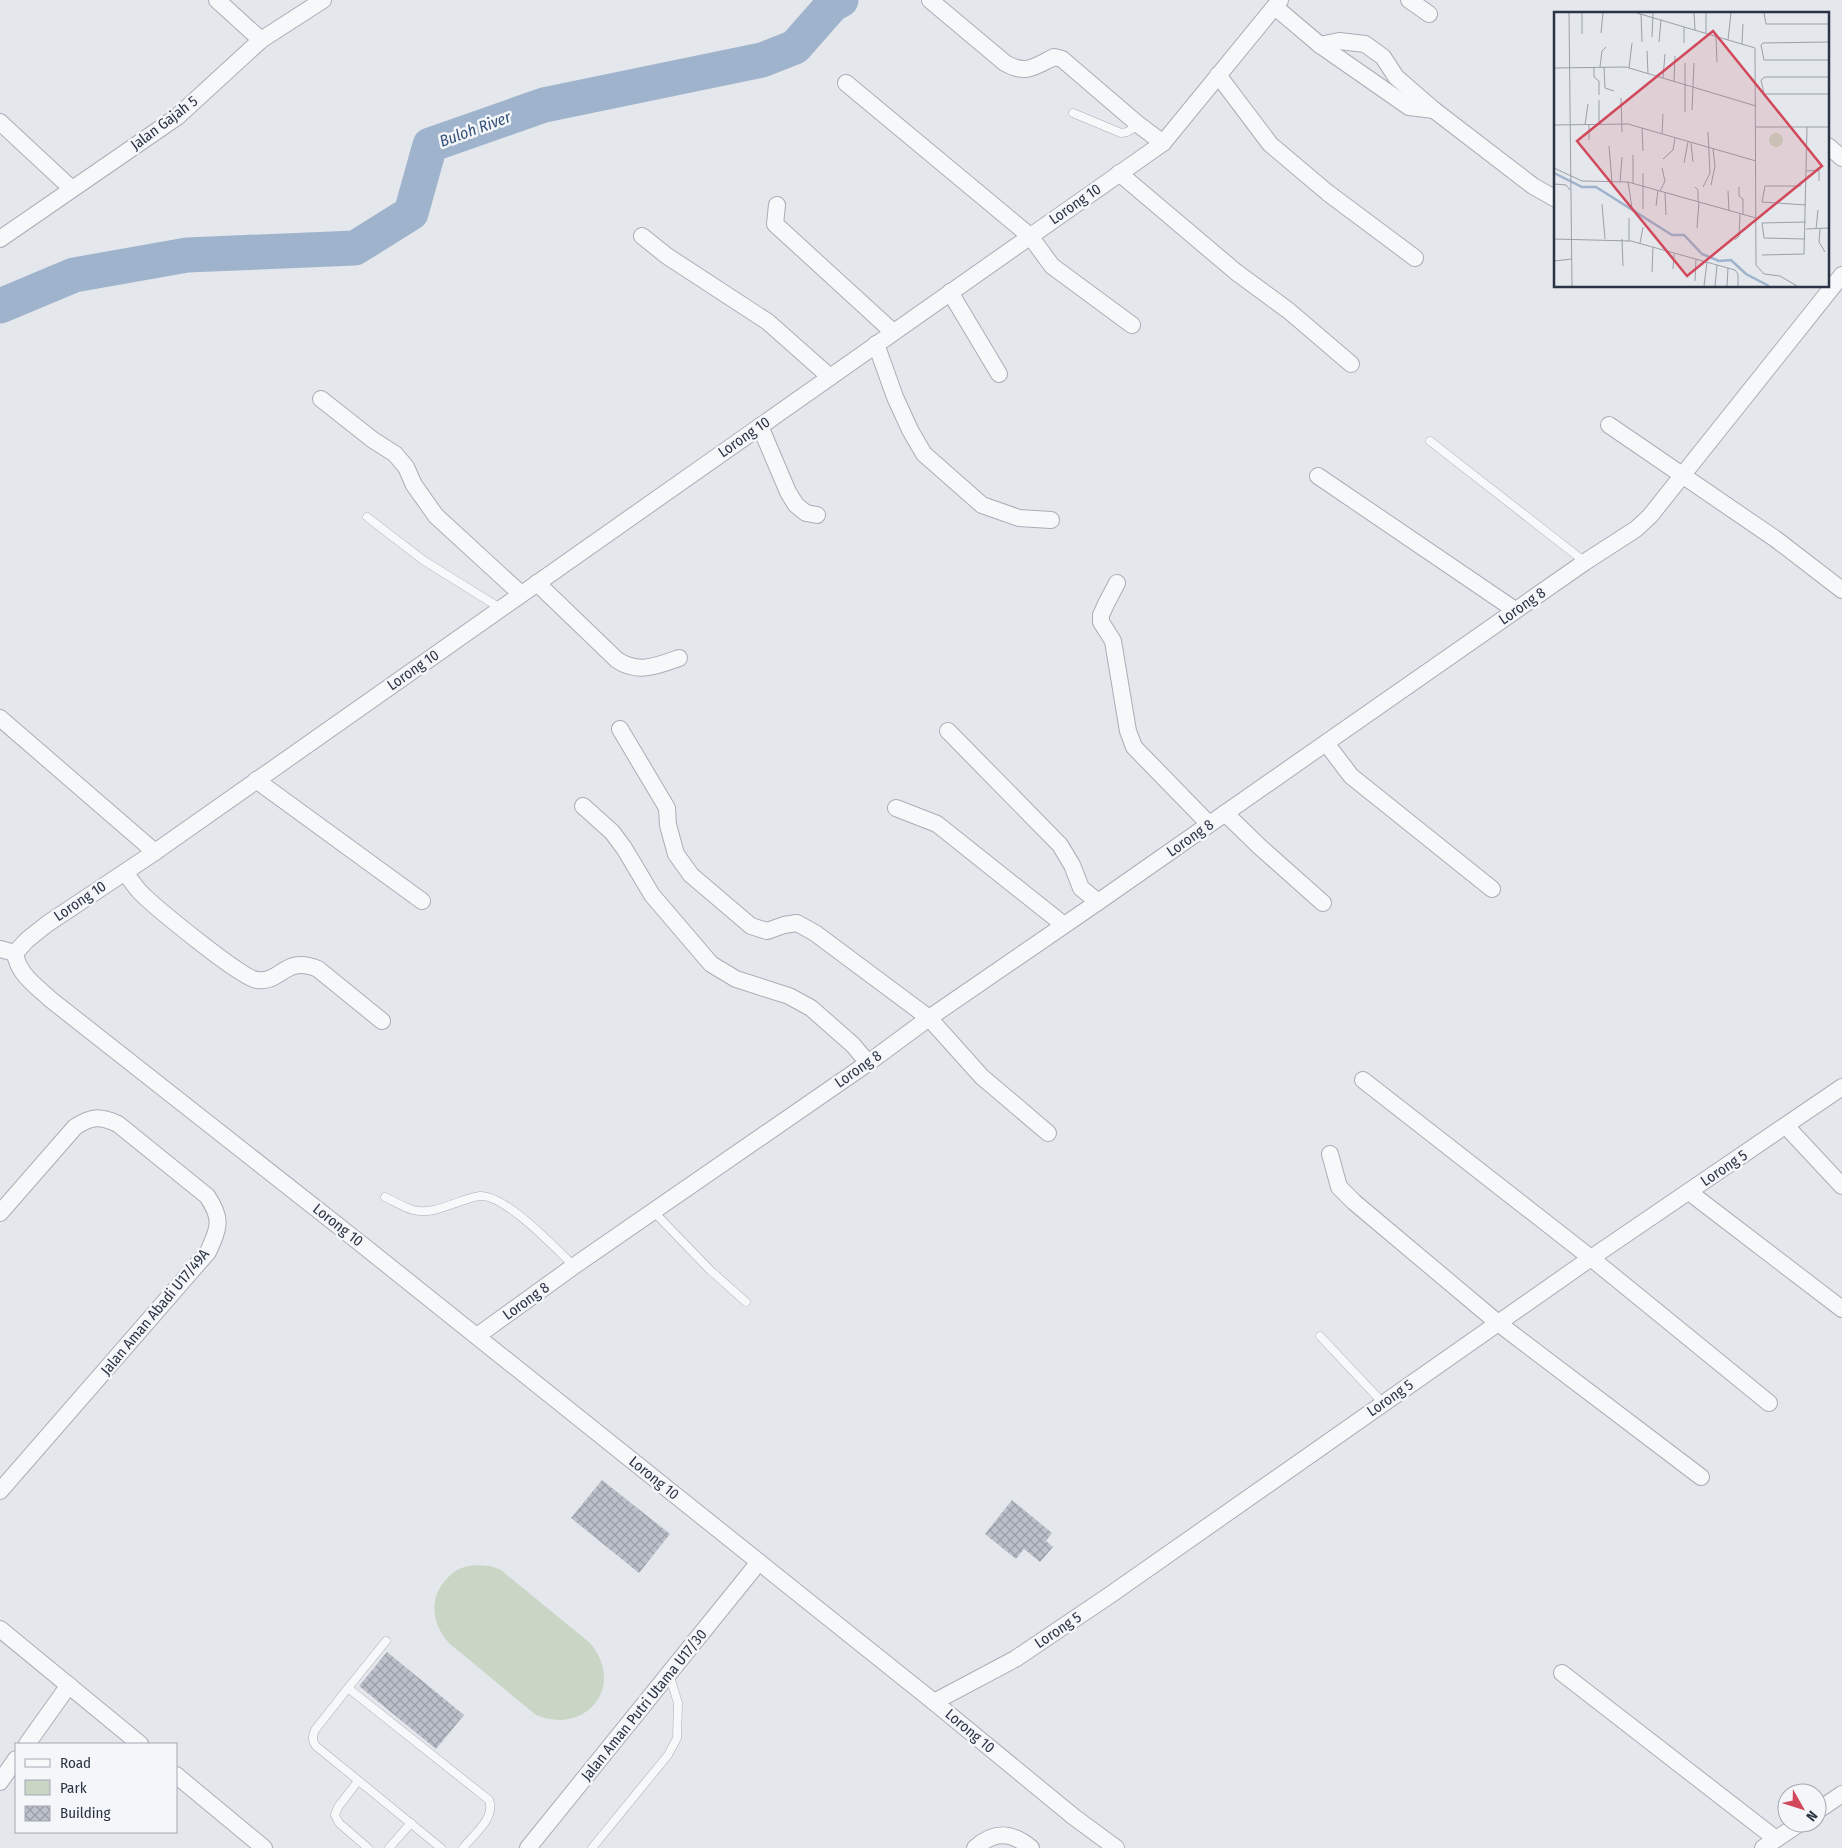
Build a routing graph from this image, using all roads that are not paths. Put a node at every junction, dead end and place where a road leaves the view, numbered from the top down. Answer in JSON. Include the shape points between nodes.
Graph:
{"nodes":[{"id":1,"x":217,"y":0,"type":"edge"},
{"id":2,"x":323,"y":0,"type":"edge"},
{"id":3,"x":930,"y":0,"type":"edge"},
{"id":4,"x":1408,"y":0,"type":"edge"},
{"id":5,"x":1278,"y":4,"type":"edge"},
{"id":6,"x":1429,"y":14,"type":"dead end"},
{"id":7,"x":262,"y":40,"type":"junction"},
{"id":8,"x":1320,"y":45,"type":"junction"},
{"id":9,"x":1218,"y":76,"type":"junction"},
{"id":10,"x":846,"y":83,"type":"dead end"},
{"id":11,"x":1434,"y":110,"type":"junction"},
{"id":12,"x":1073,"y":113,"type":"dead end"},
{"id":13,"x":0,"y":122,"type":"edge"},
{"id":14,"x":1139,"y":125,"type":"junction"},
{"id":15,"x":1163,"y":142,"type":"junction"},
{"id":16,"x":1830,"y":148,"type":"edge"},
{"id":17,"x":1842,"y":158,"type":"edge"},
{"id":18,"x":1120,"y":173,"type":"junction"},
{"id":19,"x":72,"y":189,"type":"junction"},
{"id":20,"x":1554,"y":198,"type":"edge"},
{"id":21,"x":777,"y":206,"type":"dead end"},
{"id":22,"x":642,"y":236,"type":"dead end"},
{"id":23,"x":1030,"y":236,"type":"junction"},
{"id":24,"x":0,"y":239,"type":"edge"},
{"id":25,"x":1415,"y":258,"type":"dead end"},
{"id":26,"x":1842,"y":274,"type":"edge"},
{"id":27,"x":950,"y":292,"type":"junction"},
{"id":28,"x":1837,"y":292,"type":"edge"},
{"id":29,"x":1132,"y":325,"type":"dead end"},
{"id":30,"x":893,"y":332,"type":"junction"},
{"id":31,"x":876,"y":344,"type":"junction"},
{"id":32,"x":1351,"y":364,"type":"dead end"},
{"id":33,"x":999,"y":374,"type":"dead end"},
{"id":34,"x":830,"y":377,"type":"junction"},
{"id":35,"x":321,"y":399,"type":"dead end"},
{"id":36,"x":1609,"y":425,"type":"dead end"},
{"id":37,"x":760,"y":426,"type":"junction"},
{"id":38,"x":1430,"y":441,"type":"dead end"},
{"id":39,"x":1683,"y":475,"type":"junction"},
{"id":40,"x":1318,"y":476,"type":"dead end"},
{"id":41,"x":817,"y":515,"type":"dead end"},
{"id":42,"x":367,"y":517,"type":"dead end"},
{"id":43,"x":1051,"y":520,"type":"dead end"},
{"id":44,"x":1585,"y":562,"type":"junction"},
{"id":45,"x":537,"y":583,"type":"junction"},
{"id":46,"x":1117,"y":583,"type":"dead end"},
{"id":47,"x":1842,"y":590,"type":"edge"},
{"id":48,"x":520,"y":594,"type":"junction"},
{"id":49,"x":500,"y":608,"type":"junction"},
{"id":50,"x":1515,"y":610,"type":"junction"},
{"id":51,"x":679,"y":658,"type":"dead end"},
{"id":52,"x":0,"y":718,"type":"edge"},
{"id":53,"x":620,"y":729,"type":"dead end"},
{"id":54,"x":948,"y":731,"type":"dead end"},
{"id":55,"x":1326,"y":742,"type":"junction"},
{"id":56,"x":256,"y":780,"type":"junction"},
{"id":57,"x":582,"y":806,"type":"dead end"},
{"id":58,"x":896,"y":808,"type":"dead end"},
{"id":59,"x":1225,"y":813,"type":"junction"},
{"id":60,"x":1209,"y":824,"type":"junction"},
{"id":61,"x":155,"y":852,"type":"junction"},
{"id":62,"x":124,"y":872,"type":"junction"},
{"id":63,"x":1492,"y":889,"type":"dead end"},
{"id":64,"x":422,"y":901,"type":"dead end"},
{"id":65,"x":1098,"y":902,"type":"junction"},
{"id":66,"x":1323,"y":903,"type":"dead end"},
{"id":67,"x":1064,"y":925,"type":"junction"},
{"id":68,"x":7,"y":951,"type":"edge"},
{"id":69,"x":929,"y":1018,"type":"junction"},
{"id":70,"x":382,"y":1021,"type":"dead end"},
{"id":71,"x":868,"y":1062,"type":"junction"},
{"id":72,"x":1363,"y":1080,"type":"dead end"},
{"id":73,"x":1842,"y":1088,"type":"edge"},
{"id":74,"x":1786,"y":1126,"type":"junction"},
{"id":75,"x":1048,"y":1133,"type":"dead end"},
{"id":76,"x":1330,"y":1154,"type":"dead end"},
{"id":77,"x":1842,"y":1186,"type":"edge"},
{"id":78,"x":1689,"y":1192,"type":"junction"},
{"id":79,"x":385,"y":1197,"type":"dead end"},
{"id":80,"x":654,"y":1212,"type":"junction"},
{"id":81,"x":0,"y":1213,"type":"edge"},
{"id":82,"x":1591,"y":1258,"type":"junction"},
{"id":83,"x":574,"y":1266,"type":"junction"},
{"id":84,"x":746,"y":1302,"type":"dead end"},
{"id":85,"x":1842,"y":1309,"type":"edge"},
{"id":86,"x":1498,"y":1322,"type":"junction"},
{"id":87,"x":477,"y":1336,"type":"junction"},
{"id":88,"x":1320,"y":1336,"type":"dead end"},
{"id":89,"x":1770,"y":1402,"type":"dead end"},
{"id":90,"x":1383,"y":1404,"type":"junction"},
{"id":91,"x":1701,"y":1477,"type":"dead end"},
{"id":92,"x":0,"y":1491,"type":"edge"},
{"id":93,"x":759,"y":1562,"type":"junction"},
{"id":94,"x":0,"y":1629,"type":"edge"},
{"id":95,"x":386,"y":1642,"type":"dead end"},
{"id":96,"x":1562,"y":1673,"type":"dead end"},
{"id":97,"x":669,"y":1674,"type":"junction"},
{"id":98,"x":69,"y":1685,"type":"junction"},
{"id":99,"x":348,"y":1688,"type":"junction"},
{"id":100,"x":934,"y":1702,"type":"junction"},
{"id":101,"x":28,"y":1743,"type":"edge"},
{"id":102,"x":139,"y":1743,"type":"edge"},
{"id":103,"x":15,"y":1760,"type":"edge"},
{"id":104,"x":178,"y":1777,"type":"edge"},
{"id":105,"x":358,"y":1780,"type":"junction"},
{"id":106,"x":0,"y":1782,"type":"edge"},
{"id":107,"x":1842,"y":1794,"type":"edge"},
{"id":108,"x":1827,"y":1804,"type":"edge"},
{"id":109,"x":411,"y":1823,"type":"junction"},
{"id":110,"x":1786,"y":1833,"type":"edge"},
{"id":111,"x":1770,"y":1844,"type":"edge"},
{"id":112,"x":264,"y":1848,"type":"edge"},
{"id":113,"x":368,"y":1848,"type":"edge"},
{"id":114,"x":389,"y":1848,"type":"edge"},
{"id":115,"x":441,"y":1848,"type":"edge"},
{"id":116,"x":463,"y":1848,"type":"edge"},
{"id":117,"x":528,"y":1848,"type":"edge"},
{"id":118,"x":592,"y":1848,"type":"edge"},
{"id":119,"x":975,"y":1848,"type":"edge"},
{"id":120,"x":1031,"y":1848,"type":"edge"},
{"id":121,"x":1116,"y":1848,"type":"edge"}],
"edges":[{"from":1,"to":7,"type":"street"},
{"from":2,"to":7,"type":"street","name":"Jalan Gajah 5"},
{"from":3,"to":14,"type":"street","via":[[1012,67],[1029,70],[1054,57],[1062,59]]},
{"from":4,"to":6,"type":"street"},
{"from":5,"to":8,"type":"street"},
{"from":5,"to":9,"type":"street","name":"Lorong 10"},
{"from":7,"to":19,"type":"street","name":"Jalan Gajah 5","via":[[177,117]]},
{"from":8,"to":11,"type":"street","via":[[1409,107]]},
{"from":8,"to":11,"type":"street","via":[[1339,40],[1365,44],[1383,57],[1396,77]]},
{"from":9,"to":15,"type":"street","name":"Lorong 10"},
{"from":9,"to":25,"type":"street","via":[[1270,144],[1328,193]]},
{"from":10,"to":23,"type":"street"},
{"from":11,"to":20,"type":"street","via":[[1533,186]]},
{"from":12,"to":14,"type":"lane","via":[[1121,134]]},
{"from":13,"to":19,"type":"street"},
{"from":14,"to":15,"type":"street"},
{"from":15,"to":18,"type":"street","name":"Lorong 10"},
{"from":16,"to":17,"type":"street"},
{"from":18,"to":23,"type":"street","name":"Lorong 10"},
{"from":18,"to":32,"type":"street"},
{"from":19,"to":24,"type":"street","name":"Jalan Gajah 5"},
{"from":21,"to":30,"type":"street","via":[[775,224]]},
{"from":22,"to":34,"type":"street","via":[[768,322]]},
{"from":23,"to":27,"type":"street","name":"Lorong 10"},
{"from":23,"to":29,"type":"street","via":[[1052,266]]},
{"from":26,"to":28,"type":"street","name":"Lorong 8"},
{"from":27,"to":30,"type":"street","name":"Lorong 10"},
{"from":27,"to":33,"type":"street"},
{"from":28,"to":39,"type":"street","name":"Lorong 8"},
{"from":30,"to":31,"type":"street","name":"Lorong 10"},
{"from":31,"to":34,"type":"street","name":"Lorong 10"},
{"from":31,"to":43,"type":"street","via":[[895,397],[924,454],[982,505],[1019,518]]},
{"from":34,"to":37,"type":"street","name":"Lorong 10"},
{"from":35,"to":48,"type":"street","via":[[394,454],[406,467],[414,485],[436,516]]},
{"from":36,"to":39,"type":"street"},
{"from":37,"to":41,"type":"street","via":[[796,505],[806,513]]},
{"from":37,"to":45,"type":"street","name":"Lorong 10"},
{"from":38,"to":44,"type":"lane"},
{"from":39,"to":44,"type":"street","name":"Lorong 8","via":[[1636,529]]},
{"from":39,"to":47,"type":"street"},
{"from":40,"to":50,"type":"street"},
{"from":42,"to":49,"type":"lane","via":[[423,560]]},
{"from":44,"to":50,"type":"street","name":"Lorong 8"},
{"from":45,"to":48,"type":"street","name":"Lorong 10"},
{"from":45,"to":51,"type":"street","via":[[625,665],[633,668],[657,666]]},
{"from":46,"to":60,"type":"street","via":[[1101,622],[1113,641],[1128,731],[1134,747]]},
{"from":48,"to":49,"type":"street","name":"Lorong 10"},
{"from":49,"to":56,"type":"street","name":"Lorong 10"},
{"from":50,"to":55,"type":"street","name":"Lorong 8"},
{"from":52,"to":61,"type":"street"},
{"from":53,"to":69,"type":"street","via":[[666,808],[676,854],[691,875],[751,926],[767,931],[797,923]]},
{"from":54,"to":65,"type":"street","via":[[1060,846],[1081,888]]},
{"from":55,"to":59,"type":"street","name":"Lorong 8"},
{"from":55,"to":63,"type":"street","via":[[1351,776]]},
{"from":56,"to":61,"type":"street","name":"Lorong 10"},
{"from":56,"to":64,"type":"street"},
{"from":57,"to":71,"type":"street","via":[[612,832],[652,895],[711,964],[736,979],[789,996],[811,1008]]},
{"from":58,"to":67,"type":"street","via":[[937,824]]},
{"from":59,"to":60,"type":"street","name":"Lorong 8"},
{"from":59,"to":66,"type":"street"},
{"from":60,"to":65,"type":"street","name":"Lorong 8"},
{"from":61,"to":62,"type":"street","name":"Lorong 10"},
{"from":62,"to":68,"type":"street","name":"Lorong 10"},
{"from":62,"to":70,"type":"street","via":[[153,904],[231,966],[255,980],[266,980],[295,965],[307,964],[318,969]]},
{"from":65,"to":67,"type":"street","name":"Lorong 8"},
{"from":67,"to":69,"type":"street","name":"Lorong 8"},
{"from":68,"to":87,"type":"street","name":"Lorong 10","via":[[23,974],[50,999]]},
{"from":69,"to":71,"type":"street","name":"Lorong 8"},
{"from":69,"to":75,"type":"street","via":[[982,1077]]},
{"from":71,"to":80,"type":"street","name":"Lorong 8"},
{"from":72,"to":82,"type":"street"},
{"from":73,"to":74,"type":"street","name":"Lorong 5"},
{"from":74,"to":77,"type":"street"},
{"from":74,"to":78,"type":"street","name":"Lorong 5"},
{"from":76,"to":86,"type":"street","via":[[1339,1186],[1354,1202]]},
{"from":78,"to":82,"type":"street","name":"Lorong 5"},
{"from":78,"to":85,"type":"street"},
{"from":79,"to":83,"type":"lane","via":[[414,1210],[432,1210],[482,1196],[502,1203],[524,1218]]},
{"from":80,"to":83,"type":"street","name":"Lorong 8"},
{"from":80,"to":84,"type":"lane"},
{"from":81,"to":92,"type":"street","name":"Jalan Aman Abadi U17/49A","via":[[75,1127],[87,1119],[104,1118],[118,1124],[207,1196],[216,1210],[218,1222],[208,1252]]},
{"from":82,"to":86,"type":"street","name":"Lorong 5"},
{"from":82,"to":89,"type":"street"},
{"from":83,"to":87,"type":"street","name":"Lorong 8"},
{"from":86,"to":90,"type":"street","name":"Lorong 5"},
{"from":86,"to":91,"type":"street"},
{"from":87,"to":93,"type":"street","name":"Lorong 10"},
{"from":88,"to":90,"type":"lane"},
{"from":90,"to":100,"type":"street","name":"Lorong 5","via":[[1110,1595],[1015,1658]]},
{"from":93,"to":97,"type":"street","name":"Jalan Aman Putri Utama U17/30"},
{"from":93,"to":100,"type":"street","name":"Lorong 10"},
{"from":94,"to":98,"type":"street"},
{"from":95,"to":99,"type":"lane"},
{"from":96,"to":111,"type":"street"},
{"from":97,"to":117,"type":"street","name":"Jalan Aman Putri Utama U17/30"},
{"from":97,"to":118,"type":"lane","via":[[678,1703],[677,1738],[668,1755]]},
{"from":98,"to":101,"type":"street"},
{"from":98,"to":102,"type":"street"},
{"from":99,"to":105,"type":"lane","via":[[312,1735],[316,1746]]},
{"from":99,"to":116,"type":"lane","via":[[489,1800],[491,1811],[488,1818]]},
{"from":100,"to":121,"type":"street","name":"Lorong 10"},
{"from":103,"to":106,"type":"street"},
{"from":104,"to":112,"type":"street"},
{"from":105,"to":109,"type":"lane"},
{"from":105,"to":113,"type":"lane","via":[[335,1815],[339,1823]]},
{"from":107,"to":108,"type":"street"},
{"from":109,"to":114,"type":"lane"},
{"from":109,"to":115,"type":"lane"},
{"from":110,"to":111,"type":"street"},
{"from":119,"to":120,"type":"street","via":[[1003,1834],[1020,1839]]}]}
